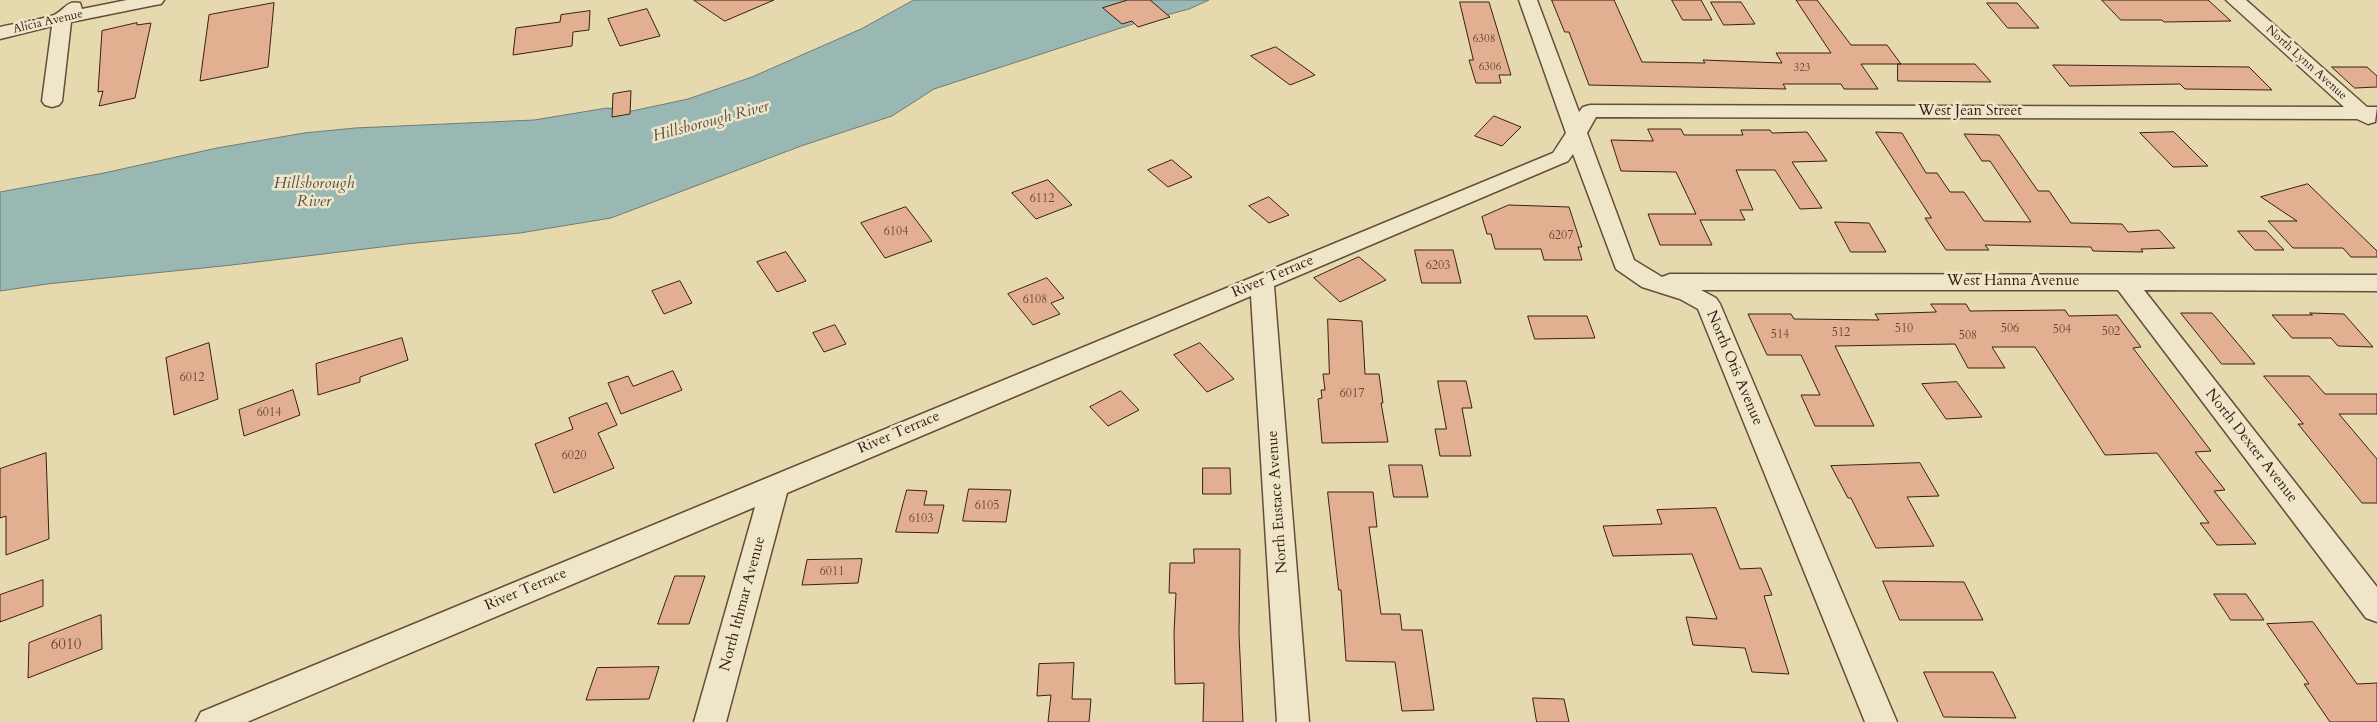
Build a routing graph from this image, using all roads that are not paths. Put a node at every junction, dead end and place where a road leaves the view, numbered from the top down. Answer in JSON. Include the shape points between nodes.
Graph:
{"nodes":[{"id":1,"x":82,"y":0,"type":"edge"},
{"id":2,"x":155,"y":0,"type":"edge"},
{"id":3,"x":1528,"y":0,"type":"edge"},
{"id":4,"x":2235,"y":0,"type":"edge"},
{"id":5,"x":62,"y":18,"type":"junction"},
{"id":6,"x":0,"y":34,"type":"edge"},
{"id":7,"x":52,"y":101,"type":"dead end"},
{"id":8,"x":2369,"y":113,"type":"edge"},
{"id":9,"x":2377,"y":127,"type":"edge"},
{"id":10,"x":1575,"y":133,"type":"junction"},
{"id":11,"x":1262,"y":281,"type":"junction"},
{"id":12,"x":1650,"y":282,"type":"junction"},
{"id":13,"x":2125,"y":283,"type":"junction"},
{"id":14,"x":2377,"y":283,"type":"edge"},
{"id":15,"x":776,"y":485,"type":"junction"},
{"id":16,"x":2377,"y":609,"type":"edge"},
{"id":17,"x":212,"y":722,"type":"edge"},
{"id":18,"x":710,"y":722,"type":"edge"},
{"id":19,"x":1293,"y":722,"type":"edge"},
{"id":20,"x":1881,"y":722,"type":"edge"}],
"edges":[{"from":1,"to":5,"type":"street"},
{"from":2,"to":5,"type":"street","name":"Alicia Avenue"},
{"from":3,"to":10,"type":"street","name":"North Otis Avenue"},
{"from":4,"to":8,"type":"street","name":"North Lynn Avenue"},
{"from":5,"to":6,"type":"street","name":"Alicia Avenue"},
{"from":5,"to":7,"type":"street"},
{"from":8,"to":9,"type":"street","name":"North Lynn Avenue"},
{"from":8,"to":10,"type":"street","name":"West Jean Street","via":[[1590,111]]},
{"from":10,"to":11,"type":"street","name":"River Terrace","via":[[1561,157]]},
{"from":10,"to":12,"type":"street","name":"North Otis Avenue","via":[[1624,264]]},
{"from":11,"to":15,"type":"street","name":"River Terrace"},
{"from":11,"to":19,"type":"street","name":"North Eustace Avenue"},
{"from":12,"to":13,"type":"street","name":"West Hanna Avenue"},
{"from":12,"to":20,"type":"street","name":"North Otis Avenue","via":[[1688,293],[1708,304]]},
{"from":13,"to":14,"type":"street","name":"West Hanna Avenue"},
{"from":13,"to":16,"type":"street","name":"North Dexter Avenue"},
{"from":15,"to":17,"type":"street","name":"River Terrace"},
{"from":15,"to":18,"type":"street","name":"North Ithmar Avenue"}]}
